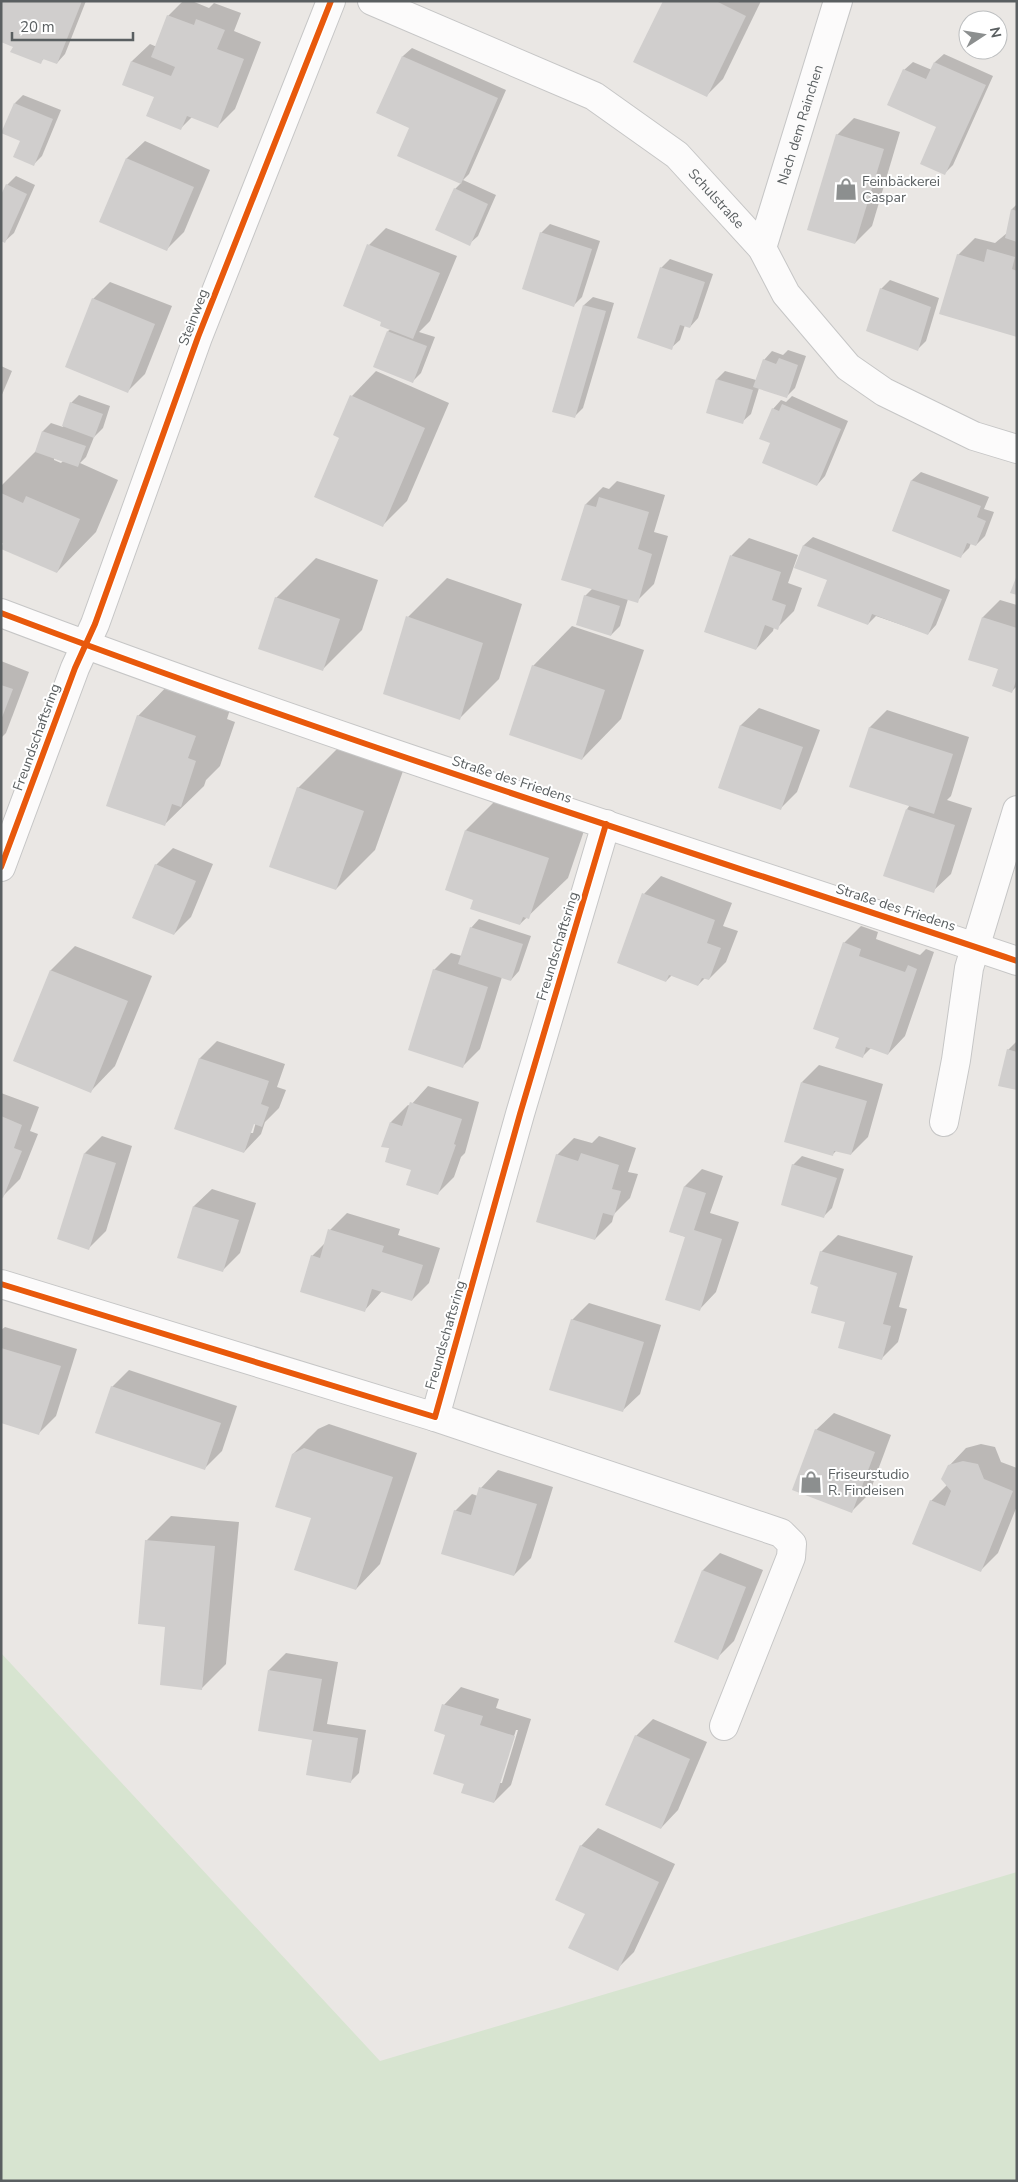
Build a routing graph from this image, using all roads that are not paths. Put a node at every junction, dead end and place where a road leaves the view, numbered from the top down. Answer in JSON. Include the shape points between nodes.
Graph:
{"nodes":[{"id":1,"x":331,"y":1,"type":"edge"},
{"id":2,"x":372,"y":1,"type":"edge"},
{"id":3,"x":838,"y":1,"type":"edge"},
{"id":4,"x":762,"y":248,"type":"junction"},
{"id":5,"x":1017,"y":448,"type":"edge"},
{"id":6,"x":1,"y":613,"type":"edge"},
{"id":7,"x":86,"y":646,"type":"junction"},
{"id":8,"x":1017,"y":810,"type":"edge"},
{"id":9,"x":606,"y":824,"type":"junction"},
{"id":10,"x":1,"y":867,"type":"edge"},
{"id":11,"x":974,"y":946,"type":"junction"},
{"id":12,"x":1017,"y":961,"type":"edge"},
{"id":13,"x":944,"y":1122,"type":"dead end"},
{"id":14,"x":1,"y":1284,"type":"edge"},
{"id":15,"x":435,"y":1418,"type":"junction"},
{"id":16,"x":724,"y":1726,"type":"dead end"}],
"edges":[{"from":1,"to":7,"type":"street","name":"Steinweg","via":[[198,337]]},
{"from":2,"to":4,"type":"street","name":"Schulstraße","via":[[594,96],[677,155]]},
{"from":3,"to":4,"type":"street","name":"Nach dem Rainchen"},
{"from":4,"to":5,"type":"street","name":"Schulstraße","via":[[786,294],[848,367],[884,392],[974,436]]},
{"from":6,"to":7,"type":"street","name":"Straße des Friedens"},
{"from":7,"to":9,"type":"street","name":"Straße des Friedens"},
{"from":7,"to":10,"type":"street","name":"Freundschaftsring"},
{"from":8,"to":11,"type":"street"},
{"from":9,"to":11,"type":"street","name":"Straße des Friedens"},
{"from":9,"to":15,"type":"street","name":"Freundschaftsring"},
{"from":11,"to":12,"type":"street","name":"Straße des Friedens"},
{"from":11,"to":13,"type":"street"},
{"from":14,"to":15,"type":"street"},
{"from":15,"to":16,"type":"street","via":[[781,1533],[792,1544],[790,1557]]}]}
